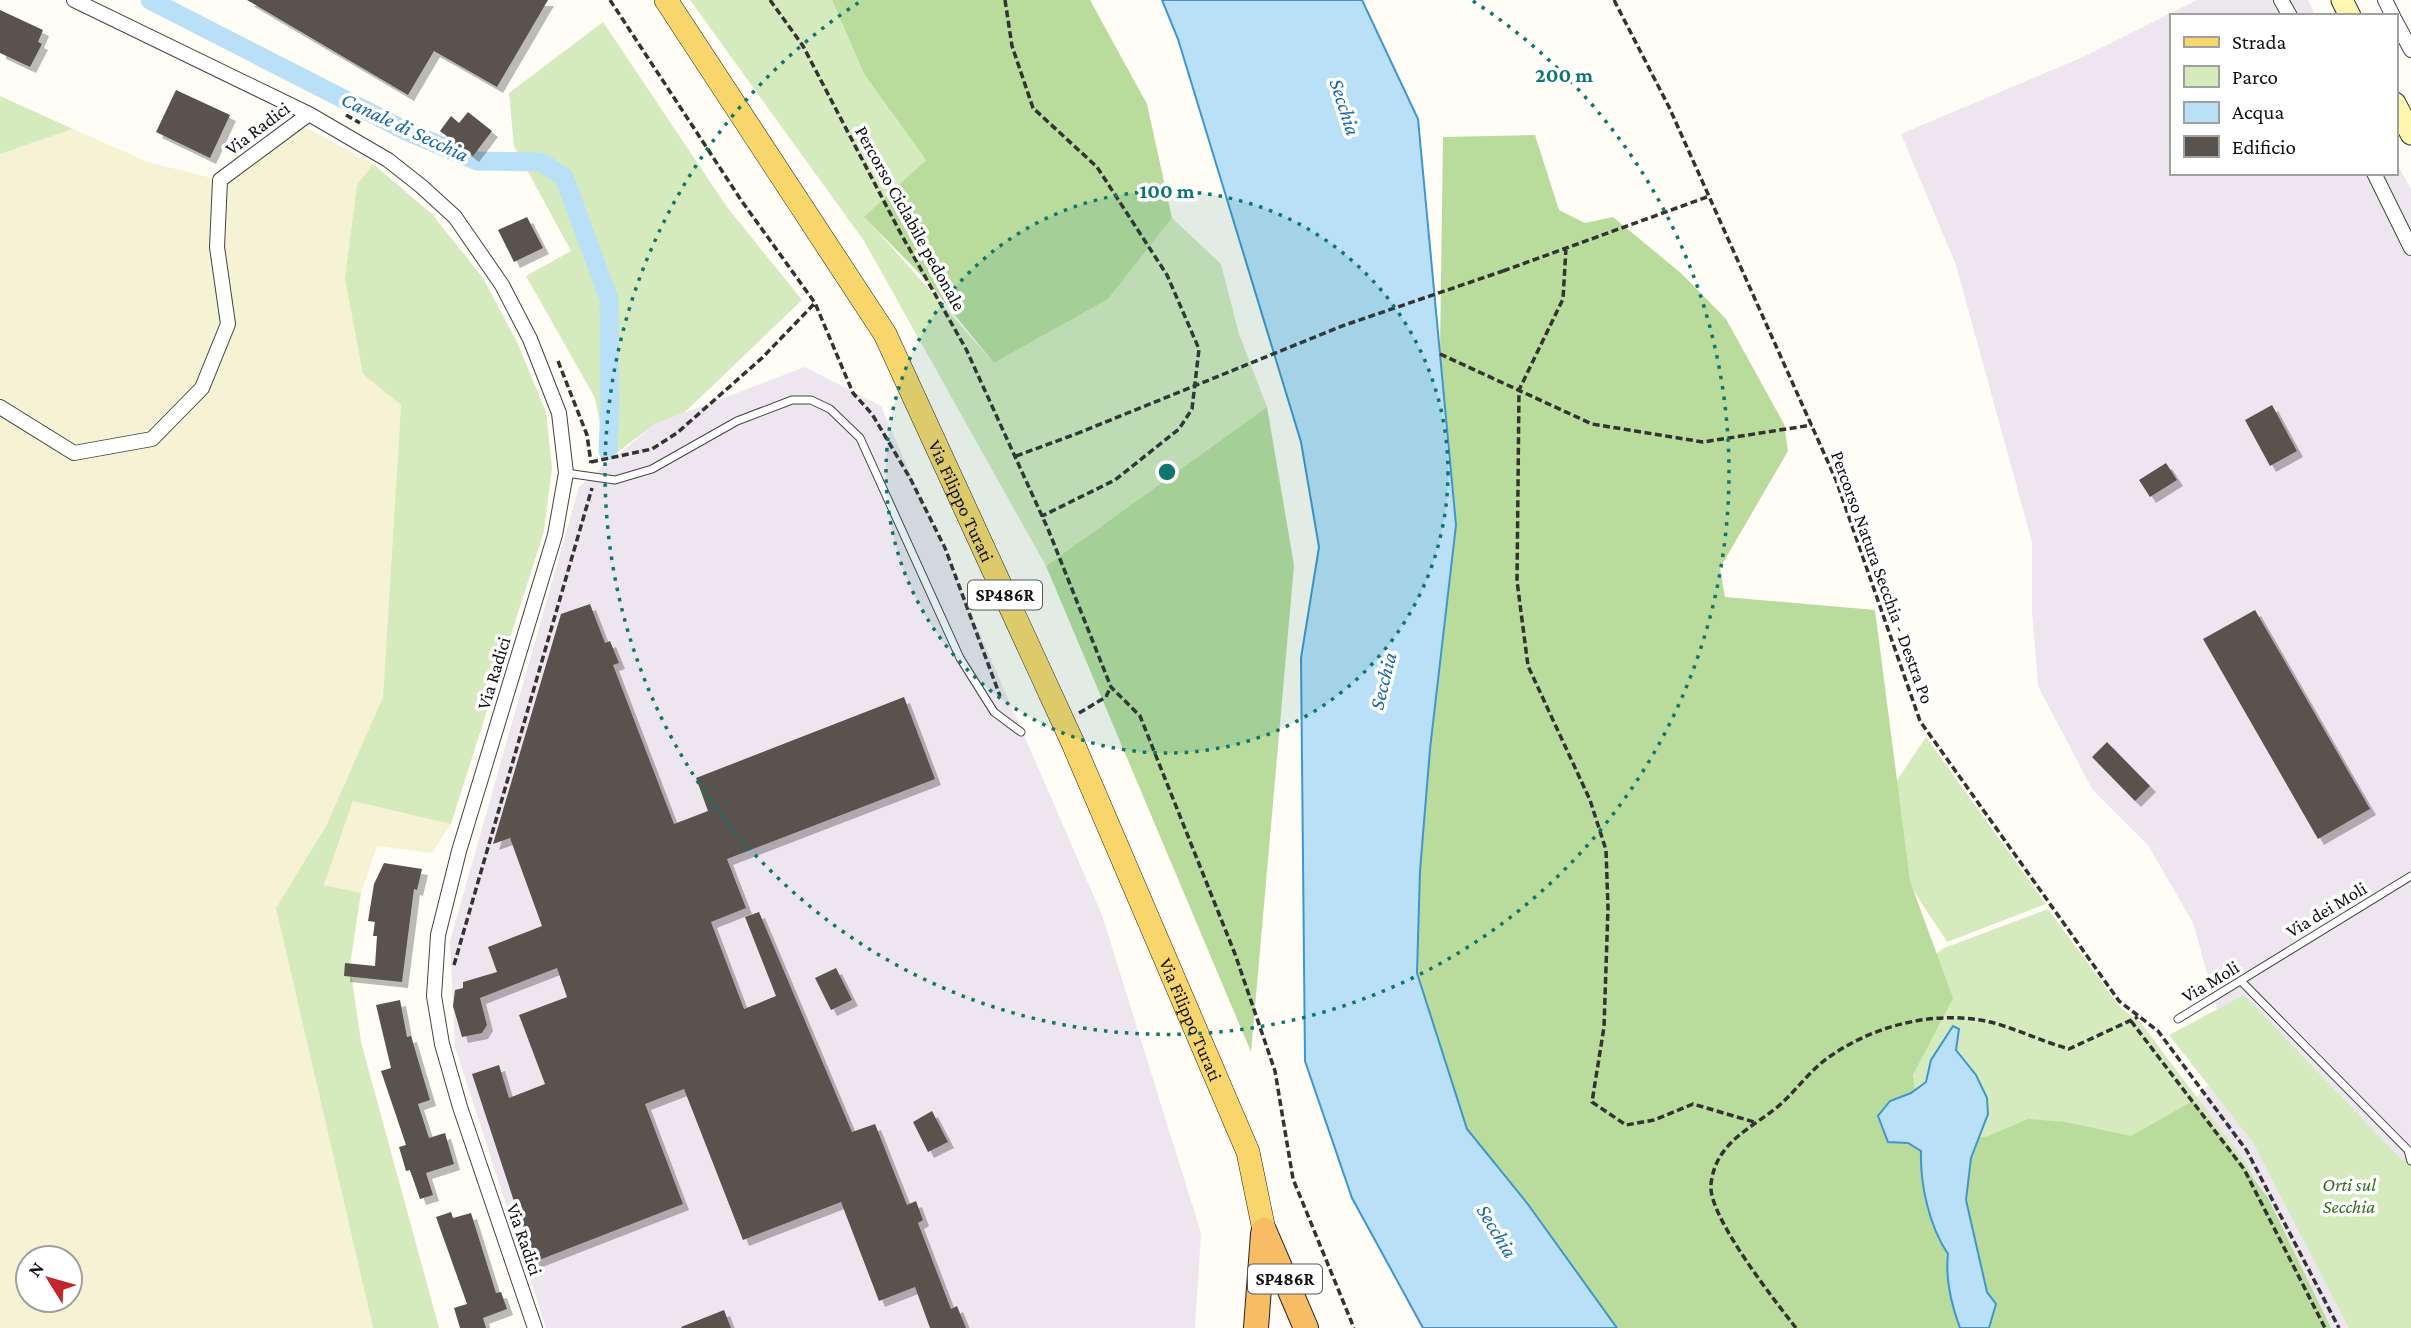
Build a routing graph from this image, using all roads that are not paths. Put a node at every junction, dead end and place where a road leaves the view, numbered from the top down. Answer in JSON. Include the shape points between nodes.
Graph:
{"nodes":[{"id":1,"x":74,"y":0,"type":"edge"},
{"id":2,"x":666,"y":0,"type":"edge"},
{"id":3,"x":2397,"y":24,"type":"edge"},
{"id":4,"x":2411,"y":50,"type":"edge"},
{"id":5,"x":2397,"y":107,"type":"edge"},
{"id":6,"x":309,"y":114,"type":"junction"},
{"id":7,"x":2411,"y":134,"type":"edge"},
{"id":8,"x":2375,"y":175,"type":"edge"},
{"id":9,"x":2411,"y":247,"type":"edge"},
{"id":10,"x":0,"y":407,"type":"edge"},
{"id":11,"x":566,"y":473,"type":"junction"},
{"id":12,"x":1021,"y":732,"type":"road end"},
{"id":13,"x":2411,"y":876,"type":"edge"},
{"id":14,"x":2258,"y":970,"type":"joint"},
{"id":15,"x":2241,"y":981,"type":"junction"},
{"id":16,"x":2178,"y":1020,"type":"dead end"},
{"id":17,"x":2411,"y":1161,"type":"edge"},
{"id":18,"x":1264,"y":1230,"type":"junction"},
{"id":19,"x":535,"y":1328,"type":"edge"},
{"id":20,"x":1256,"y":1328,"type":"edge"},
{"id":21,"x":1306,"y":1328,"type":"edge"}],
"edges":[{"from":1,"to":6,"type":"street","name":"Via Radici"},
{"from":2,"to":18,"type":"main road","name":"Via Filippo Turati","number":"SP486R","via":[[885,334],[1072,741],[1243,1140]]},
{"from":3,"to":4,"type":"street"},
{"from":5,"to":7,"type":"main road"},
{"from":6,"to":10,"type":"street","name":"Via Radici","via":[[220,180],[218,247],[228,324],[202,388],[152,439],[74,453]]},
{"from":6,"to":11,"type":"street","name":"Via Radici","via":[[388,160],[455,217],[502,285],[530,339],[559,413]]},
{"from":8,"to":9,"type":"street"},
{"from":11,"to":12,"type":"lane","via":[[615,480],[652,470],[737,421],[792,400],[811,400],[830,409],[860,438],[960,658],[994,712]]},
{"from":11,"to":19,"type":"street","name":"Via Radici","via":[[555,535],[459,850],[438,935],[434,996],[460,1107]]},
{"from":13,"to":14,"type":"lane","name":"Via dei Moli"},
{"from":14,"to":15,"type":"lane","name":"Via Moli"},
{"from":15,"to":16,"type":"lane","name":"Via Moli"},
{"from":15,"to":17,"type":"lane","via":[[2408,1150]]},
{"from":18,"to":20,"type":"highway","number":"SP486R"},
{"from":18,"to":21,"type":"highway","number":"SP486R"}]}
